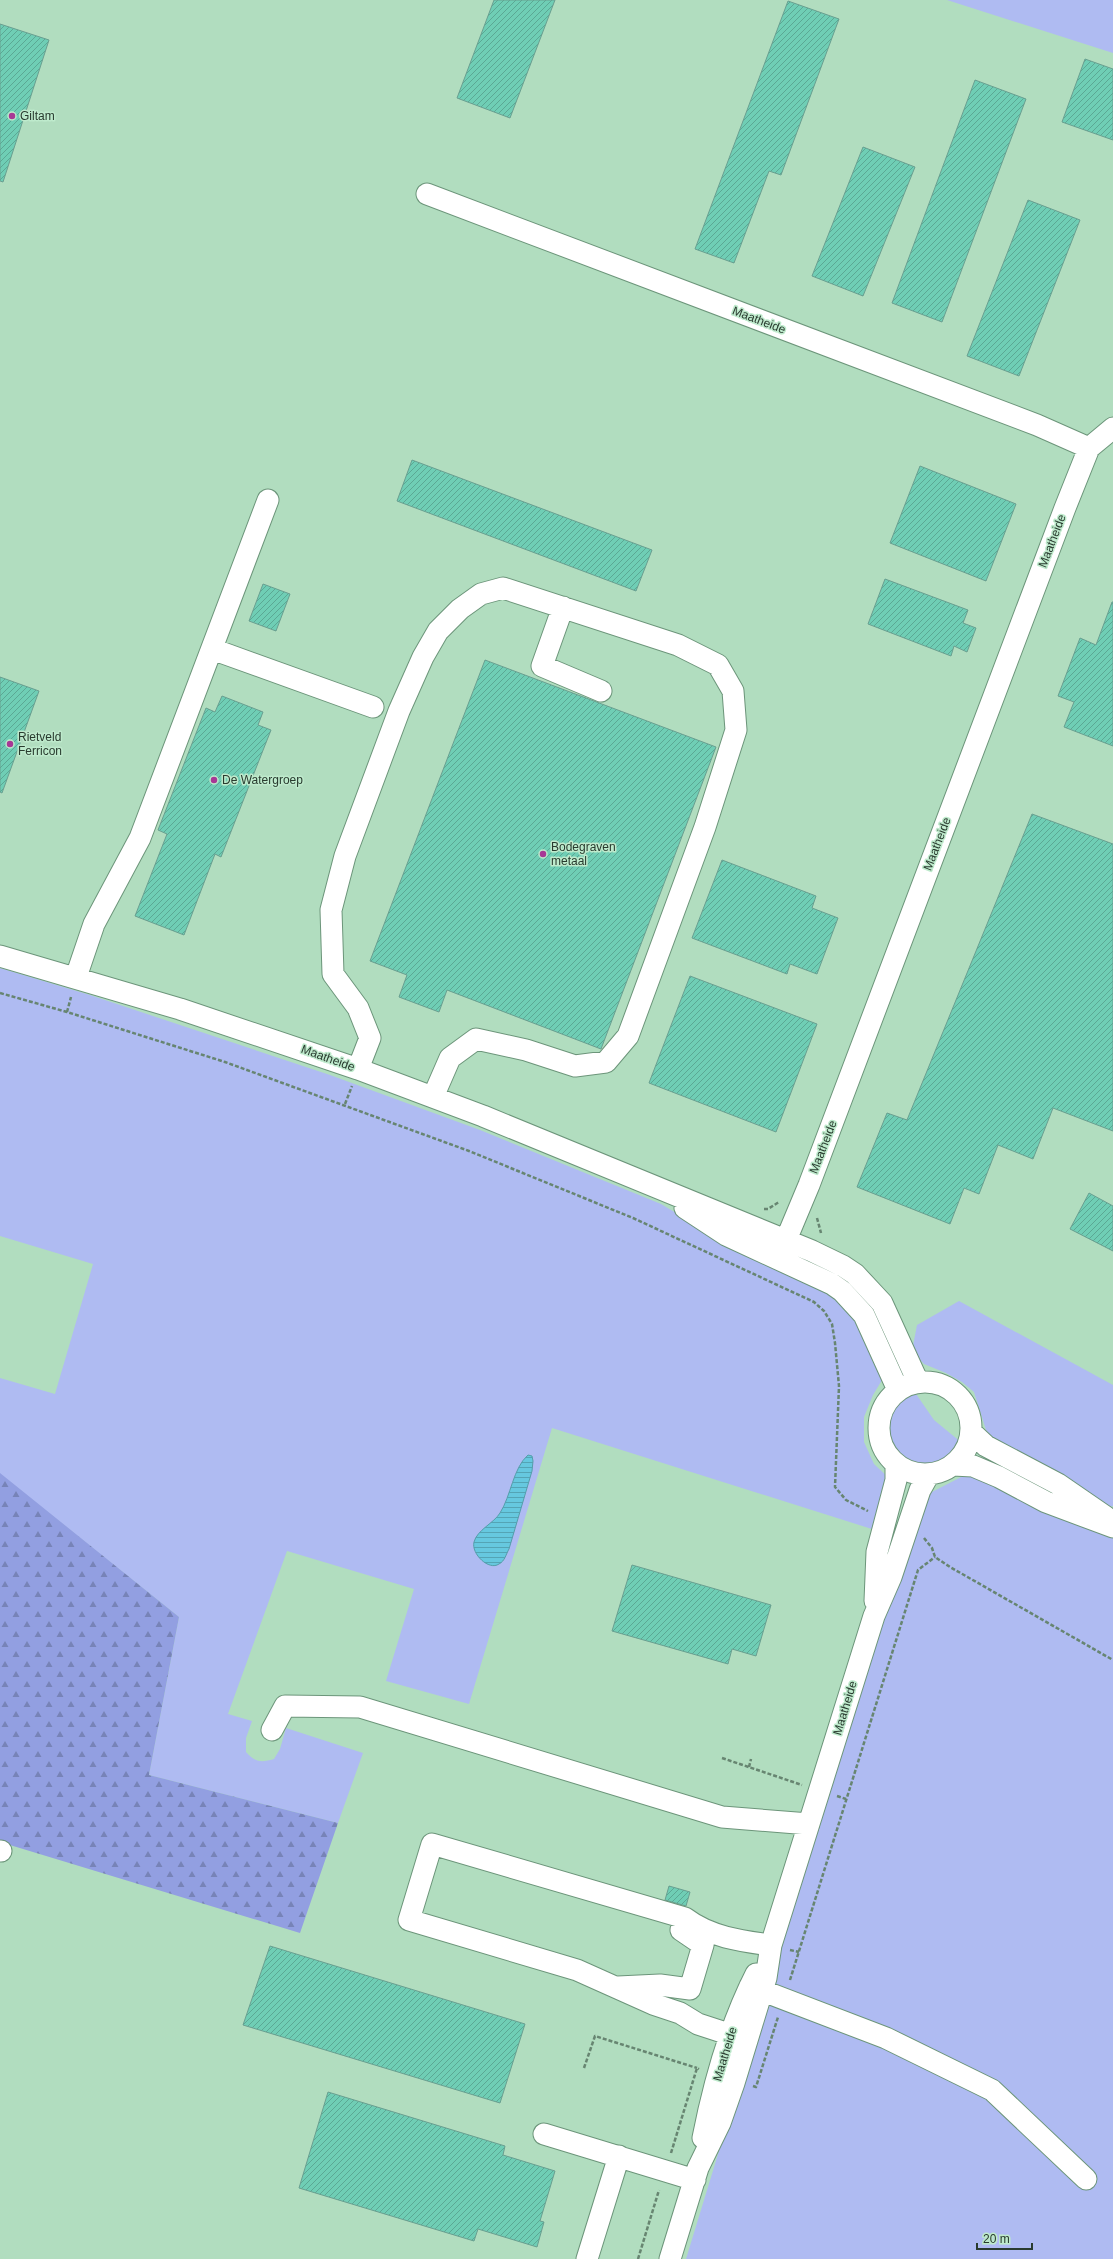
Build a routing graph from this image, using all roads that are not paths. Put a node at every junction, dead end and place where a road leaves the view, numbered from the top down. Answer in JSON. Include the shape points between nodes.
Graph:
{"nodes":[{"id":1,"x":427,"y":194,"type":"dead end"},
{"id":2,"x":1113,"y":428,"type":"edge"},
{"id":3,"x":1089,"y":448,"type":"junction"},
{"id":4,"x":268,"y":500,"type":"dead end"},
{"id":5,"x":563,"y":607,"type":"junction"},
{"id":6,"x":212,"y":649,"type":"junction"},
{"id":7,"x":600,"y":692,"type":"dead end"},
{"id":8,"x":373,"y":707,"type":"dead end"},
{"id":9,"x":0,"y":956,"type":"edge"},
{"id":10,"x":76,"y":977,"type":"junction"},
{"id":11,"x":358,"y":1069,"type":"junction"},
{"id":12,"x":433,"y":1097,"type":"junction"},
{"id":13,"x":648,"y":1184,"type":"junction"},
{"id":14,"x":786,"y":1240,"type":"junction"},
{"id":15,"x":778,"y":1259,"type":"junction"},
{"id":16,"x":918,"y":1382,"type":"junction"},
{"id":17,"x":898,"y":1390,"type":"junction"},
{"id":18,"x":971,"y":1432,"type":"junction"},
{"id":19,"x":896,"y":1464,"type":"junction"},
{"id":20,"x":953,"y":1465,"type":"junction"},
{"id":21,"x":929,"y":1474,"type":"junction"},
{"id":22,"x":1113,"y":1522,"type":"edge"},
{"id":23,"x":1113,"y":1527,"type":"edge"},
{"id":24,"x":874,"y":1616,"type":"junction"},
{"id":25,"x":272,"y":1730,"type":"dead end"},
{"id":26,"x":809,"y":1824,"type":"junction"},
{"id":27,"x":689,"y":1928,"type":"junction"},
{"id":28,"x":771,"y":1946,"type":"junction"},
{"id":29,"x":616,"y":1987,"type":"junction"},
{"id":30,"x":756,"y":1988,"type":"junction"},
{"id":31,"x":739,"y":2037,"type":"junction"},
{"id":32,"x":544,"y":2134,"type":"dead end"},
{"id":33,"x":618,"y":2156,"type":"junction"},
{"id":34,"x":697,"y":2174,"type":"junction"},
{"id":35,"x":1086,"y":2179,"type":"dead end"},
{"id":36,"x":587,"y":2259,"type":"edge"},
{"id":37,"x":670,"y":2259,"type":"edge"}],
"edges":[{"from":1,"to":3,"type":"street","name":"Maatheide","via":[[1037,425]]},
{"from":2,"to":3,"type":"street","name":"Maatheide"},
{"from":3,"to":14,"type":"street","name":"Maatheide"},
{"from":4,"to":6,"type":"street"},
{"from":5,"to":7,"type":"street","via":[[542,666]]},
{"from":5,"to":11,"type":"street","via":[[503,588],[481,594],[460,609],[438,631],[423,657],[399,711],[345,856],[331,910],[333,974],[358,1008],[370,1038]]},
{"from":5,"to":12,"type":"street","via":[[678,645],[718,665],[733,691],[736,730],[704,831],[628,1036],[606,1062],[576,1066],[526,1050],[476,1039],[450,1058]]},
{"from":6,"to":8,"type":"street"},
{"from":6,"to":10,"type":"street","via":[[140,838],[94,924]]},
{"from":9,"to":10,"type":"street","name":"Maatheide"},
{"from":10,"to":11,"type":"street","name":"Maatheide","via":[[238,1027]]},
{"from":11,"to":12,"type":"street","name":"Maatheide"},
{"from":12,"to":13,"type":"street","name":"Maatheide"},
{"from":13,"to":14,"type":"street","name":"Maatheide"},
{"from":13,"to":15,"type":"street","name":"Maatheide","via":[[726,1235]]},
{"from":14,"to":15,"type":"street","name":"Maatheide"},
{"from":14,"to":16,"type":"street","name":"Maatheide","via":[[843,1266],[855,1274],[882,1303]]},
{"from":15,"to":17,"type":"street","name":"Maatheide","via":[[832,1284],[864,1315]]},
{"from":16,"to":17,"type":"street"},
{"from":16,"to":18,"type":"street","via":[[945,1386],[956,1394],[967,1411]]},
{"from":17,"to":19,"type":"street","via":[[887,1401],[880,1415],[878,1430],[882,1445]]},
{"from":18,"to":20,"type":"street","via":[[962,1456]]},
{"from":18,"to":22,"type":"street","via":[[986,1446],[1058,1484]]},
{"from":19,"to":21,"type":"street","via":[[916,1474]]},
{"from":19,"to":24,"type":"street","via":[[896,1480],[877,1552]]},
{"from":20,"to":21,"type":"street","via":[[941,1472]]},
{"from":20,"to":23,"type":"street","via":[[973,1466],[1046,1502]]},
{"from":21,"to":24,"type":"street","name":"Maatheide","via":[[920,1490],[891,1577]]},
{"from":24,"to":26,"type":"street","name":"Maatheide"},
{"from":25,"to":26,"type":"street","via":[[285,1706],[360,1706],[722,1817]]},
{"from":26,"to":28,"type":"street","name":"Maatheide"},
{"from":27,"to":28,"type":"street","via":[[738,1941]]},
{"from":27,"to":29,"type":"street","via":[[703,1945],[690,1989],[660,1985]]},
{"from":27,"to":29,"type":"street","via":[[652,1922],[632,1903],[432,1844],[409,1920],[577,1970]]},
{"from":28,"to":30,"type":"street","name":"Maatheide"},
{"from":29,"to":31,"type":"street","via":[[648,2016],[676,2025],[698,2024]]},
{"from":30,"to":31,"type":"street","name":"Maatheide"},
{"from":30,"to":35,"type":"street","via":[[886,2038],[992,2090]]},
{"from":31,"to":34,"type":"street","name":"Maatheide","via":[[720,2123]]},
{"from":32,"to":33,"type":"street"},
{"from":33,"to":34,"type":"street"},
{"from":33,"to":36,"type":"street"},
{"from":34,"to":37,"type":"street","name":"Maatheide"}]}
